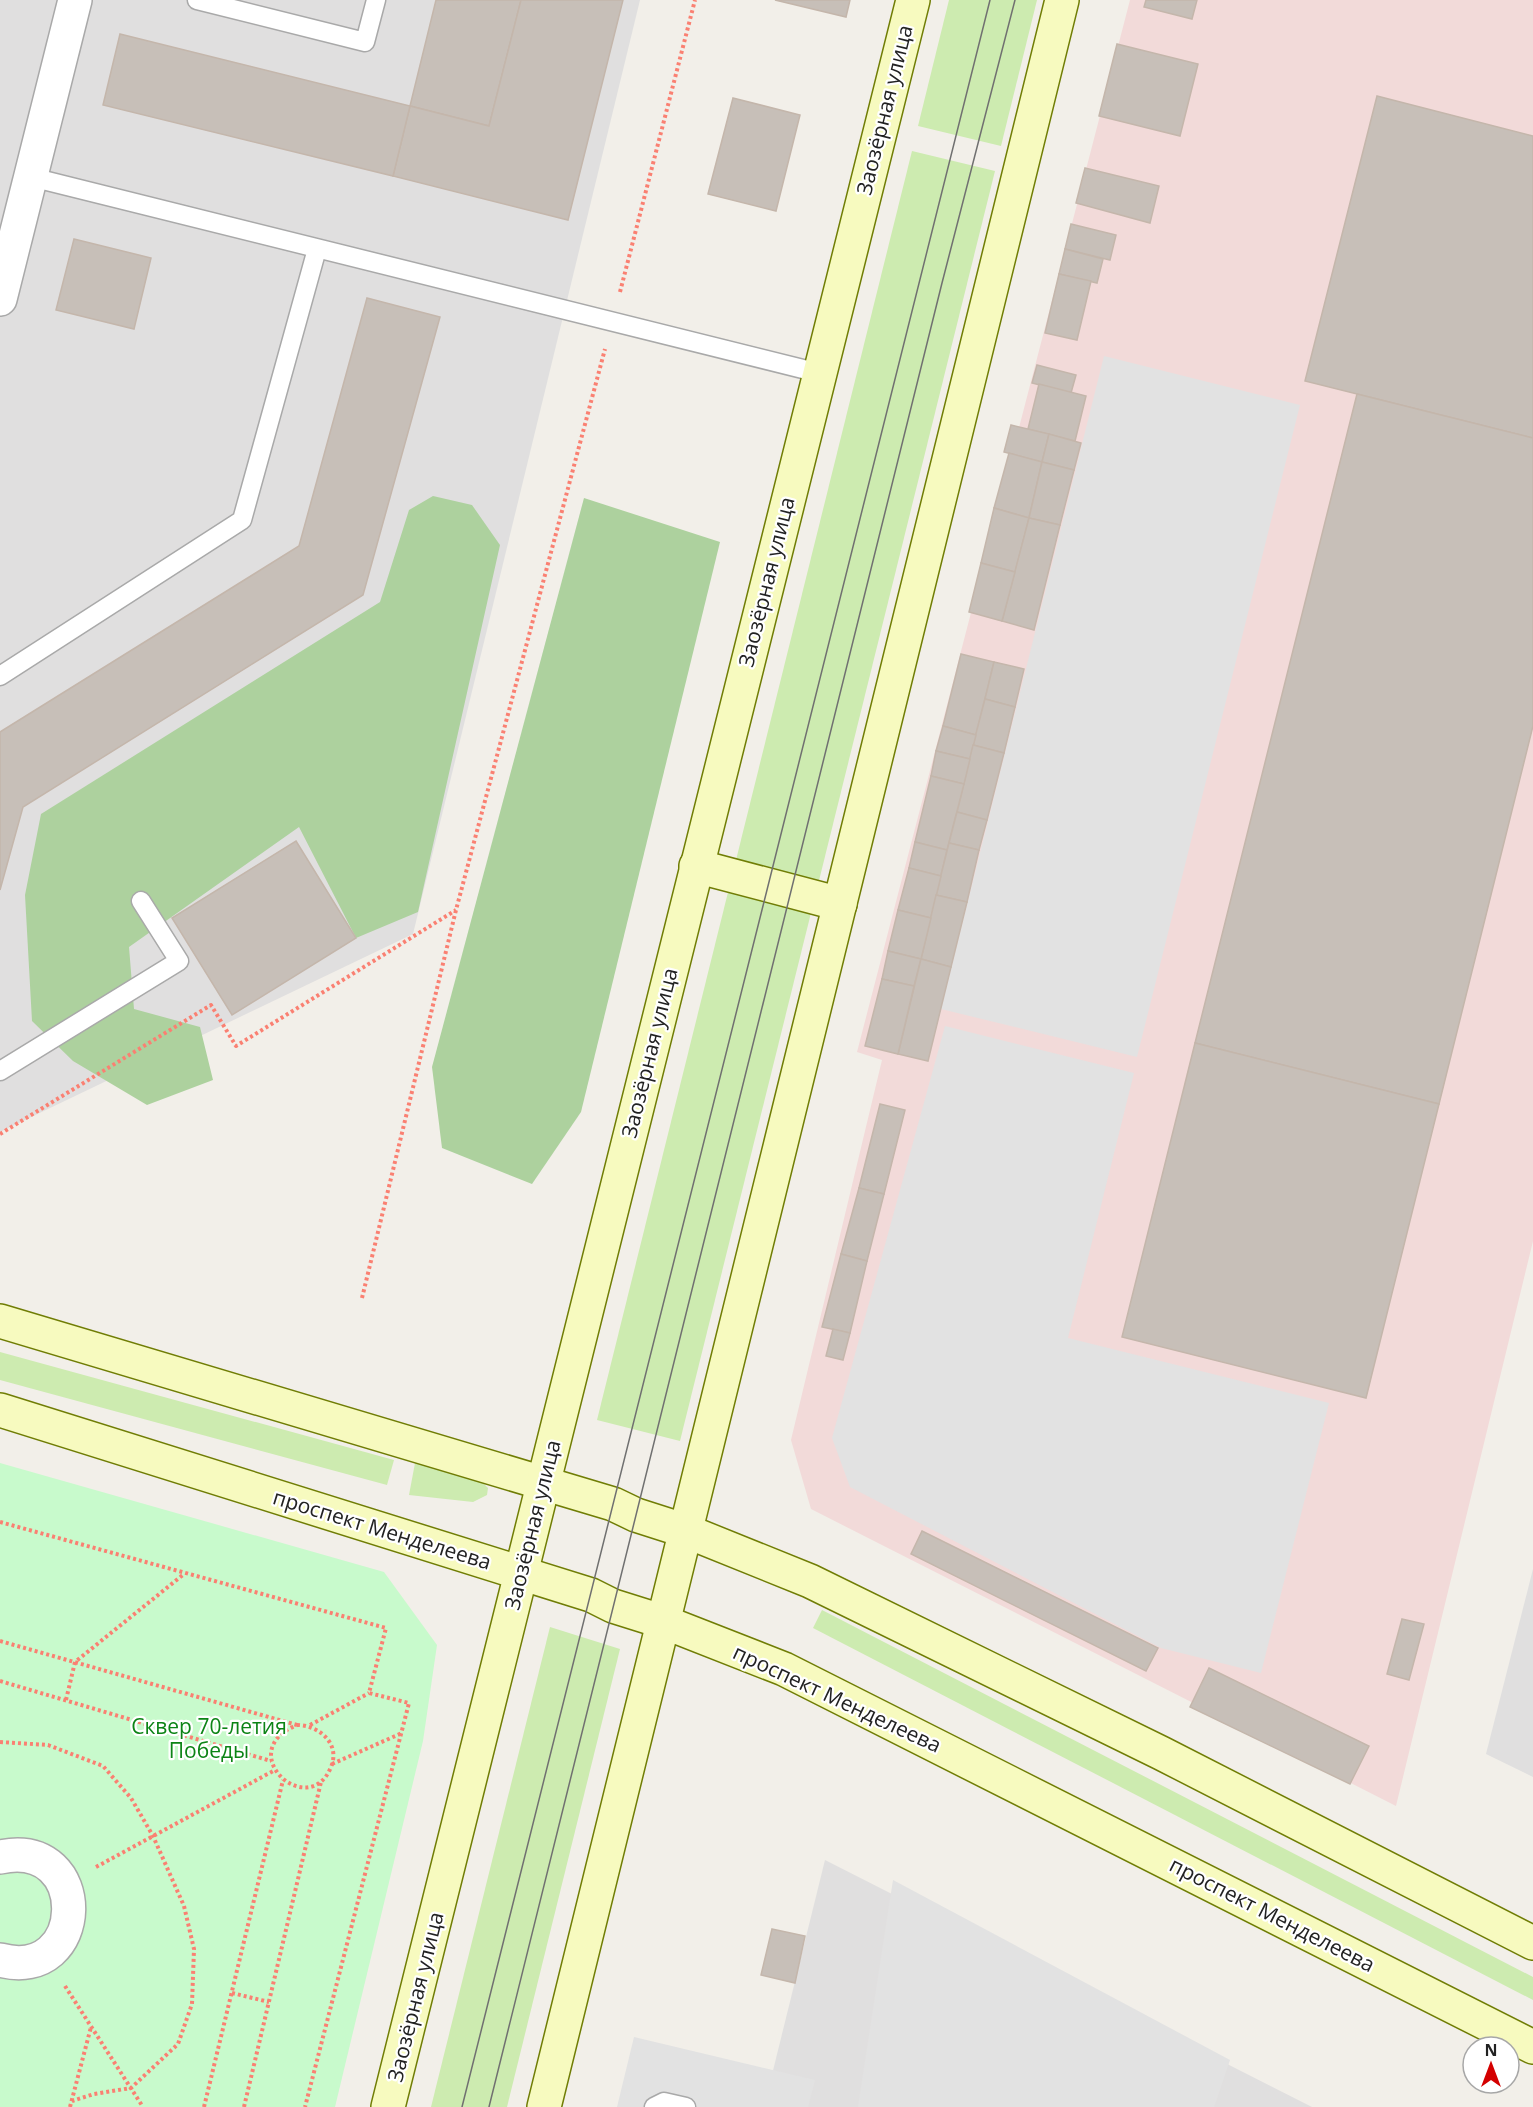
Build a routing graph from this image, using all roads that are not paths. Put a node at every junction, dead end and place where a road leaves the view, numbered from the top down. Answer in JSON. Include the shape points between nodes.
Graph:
{"nodes":[{"id":1,"x":75,"y":0,"type":"edge"},
{"id":2,"x":197,"y":0,"type":"edge"},
{"id":3,"x":376,"y":0,"type":"edge"},
{"id":4,"x":913,"y":0,"type":"edge"},
{"id":5,"x":1062,"y":0,"type":"edge"},
{"id":6,"x":31,"y":177,"type":"junction"},
{"id":7,"x":317,"y":249,"type":"junction"},
{"id":8,"x":0,"y":299,"type":"edge"},
{"id":9,"x":819,"y":373,"type":"junction"},
{"id":10,"x":0,"y":676,"type":"edge"},
{"id":11,"x":696,"y":866,"type":"junction"},
{"id":12,"x":141,"y":901,"type":"dead end"},
{"id":13,"x":840,"y":904,"type":"junction"},
{"id":14,"x":0,"y":1071,"type":"edge"},
{"id":15,"x":0,"y":1321,"type":"edge"},
{"id":16,"x":0,"y":1410,"type":"edge"},
{"id":17,"x":543,"y":1483,"type":"junction"},
{"id":18,"x":686,"y":1531,"type":"junction"},
{"id":19,"x":521,"y":1574,"type":"junction"},
{"id":20,"x":663,"y":1622,"type":"junction"},
{"id":21,"x":0,"y":1857,"type":"edge"},
{"id":22,"x":1533,"y":1943,"type":"edge"},
{"id":23,"x":0,"y":1960,"type":"edge"},
{"id":24,"x":1533,"y":2047,"type":"edge"},
{"id":25,"x":388,"y":2107,"type":"edge"},
{"id":26,"x":544,"y":2107,"type":"edge"},
{"id":27,"x":654,"y":2107,"type":"edge"},
{"id":28,"x":686,"y":2107,"type":"edge"}],
"edges":[{"from":1,"to":6,"type":"street"},
{"from":2,"to":3,"type":"lane","via":[[365,42]]},
{"from":4,"to":9,"type":"main road","name":"Заозёрная улица"},
{"from":5,"to":13,"type":"main road"},
{"from":6,"to":7,"type":"lane"},
{"from":6,"to":8,"type":"street"},
{"from":7,"to":9,"type":"lane"},
{"from":7,"to":10,"type":"lane","via":[[243,520]]},
{"from":9,"to":11,"type":"main road","name":"Заозёрная улица"},
{"from":11,"to":13,"type":"main road"},
{"from":11,"to":17,"type":"main road","name":"Заозёрная улица"},
{"from":12,"to":14,"type":"lane","via":[[178,961]]},
{"from":13,"to":18,"type":"main road"},
{"from":15,"to":17,"type":"main road"},
{"from":16,"to":19,"type":"main road","name":"проспект Менделеева"},
{"from":17,"to":18,"type":"main road"},
{"from":17,"to":19,"type":"main road","name":"Заозёрная улица"},
{"from":18,"to":20,"type":"main road"},
{"from":18,"to":22,"type":"main road","via":[[810,1581],[1161,1753]]},
{"from":19,"to":20,"type":"main road","name":"проспект Менделеева"},
{"from":19,"to":25,"type":"main road","name":"Заозёрная улица"},
{"from":20,"to":24,"type":"main road","name":"проспект Менделеева","via":[[784,1669]]},
{"from":20,"to":26,"type":"main road"},
{"from":21,"to":23,"type":"street","via":[[28,1855],[55,1871],[64,1884],[69,1907],[66,1930],[45,1955],[28,1961]]},
{"from":27,"to":28,"type":"lane","via":[[664,2103]]}]}
